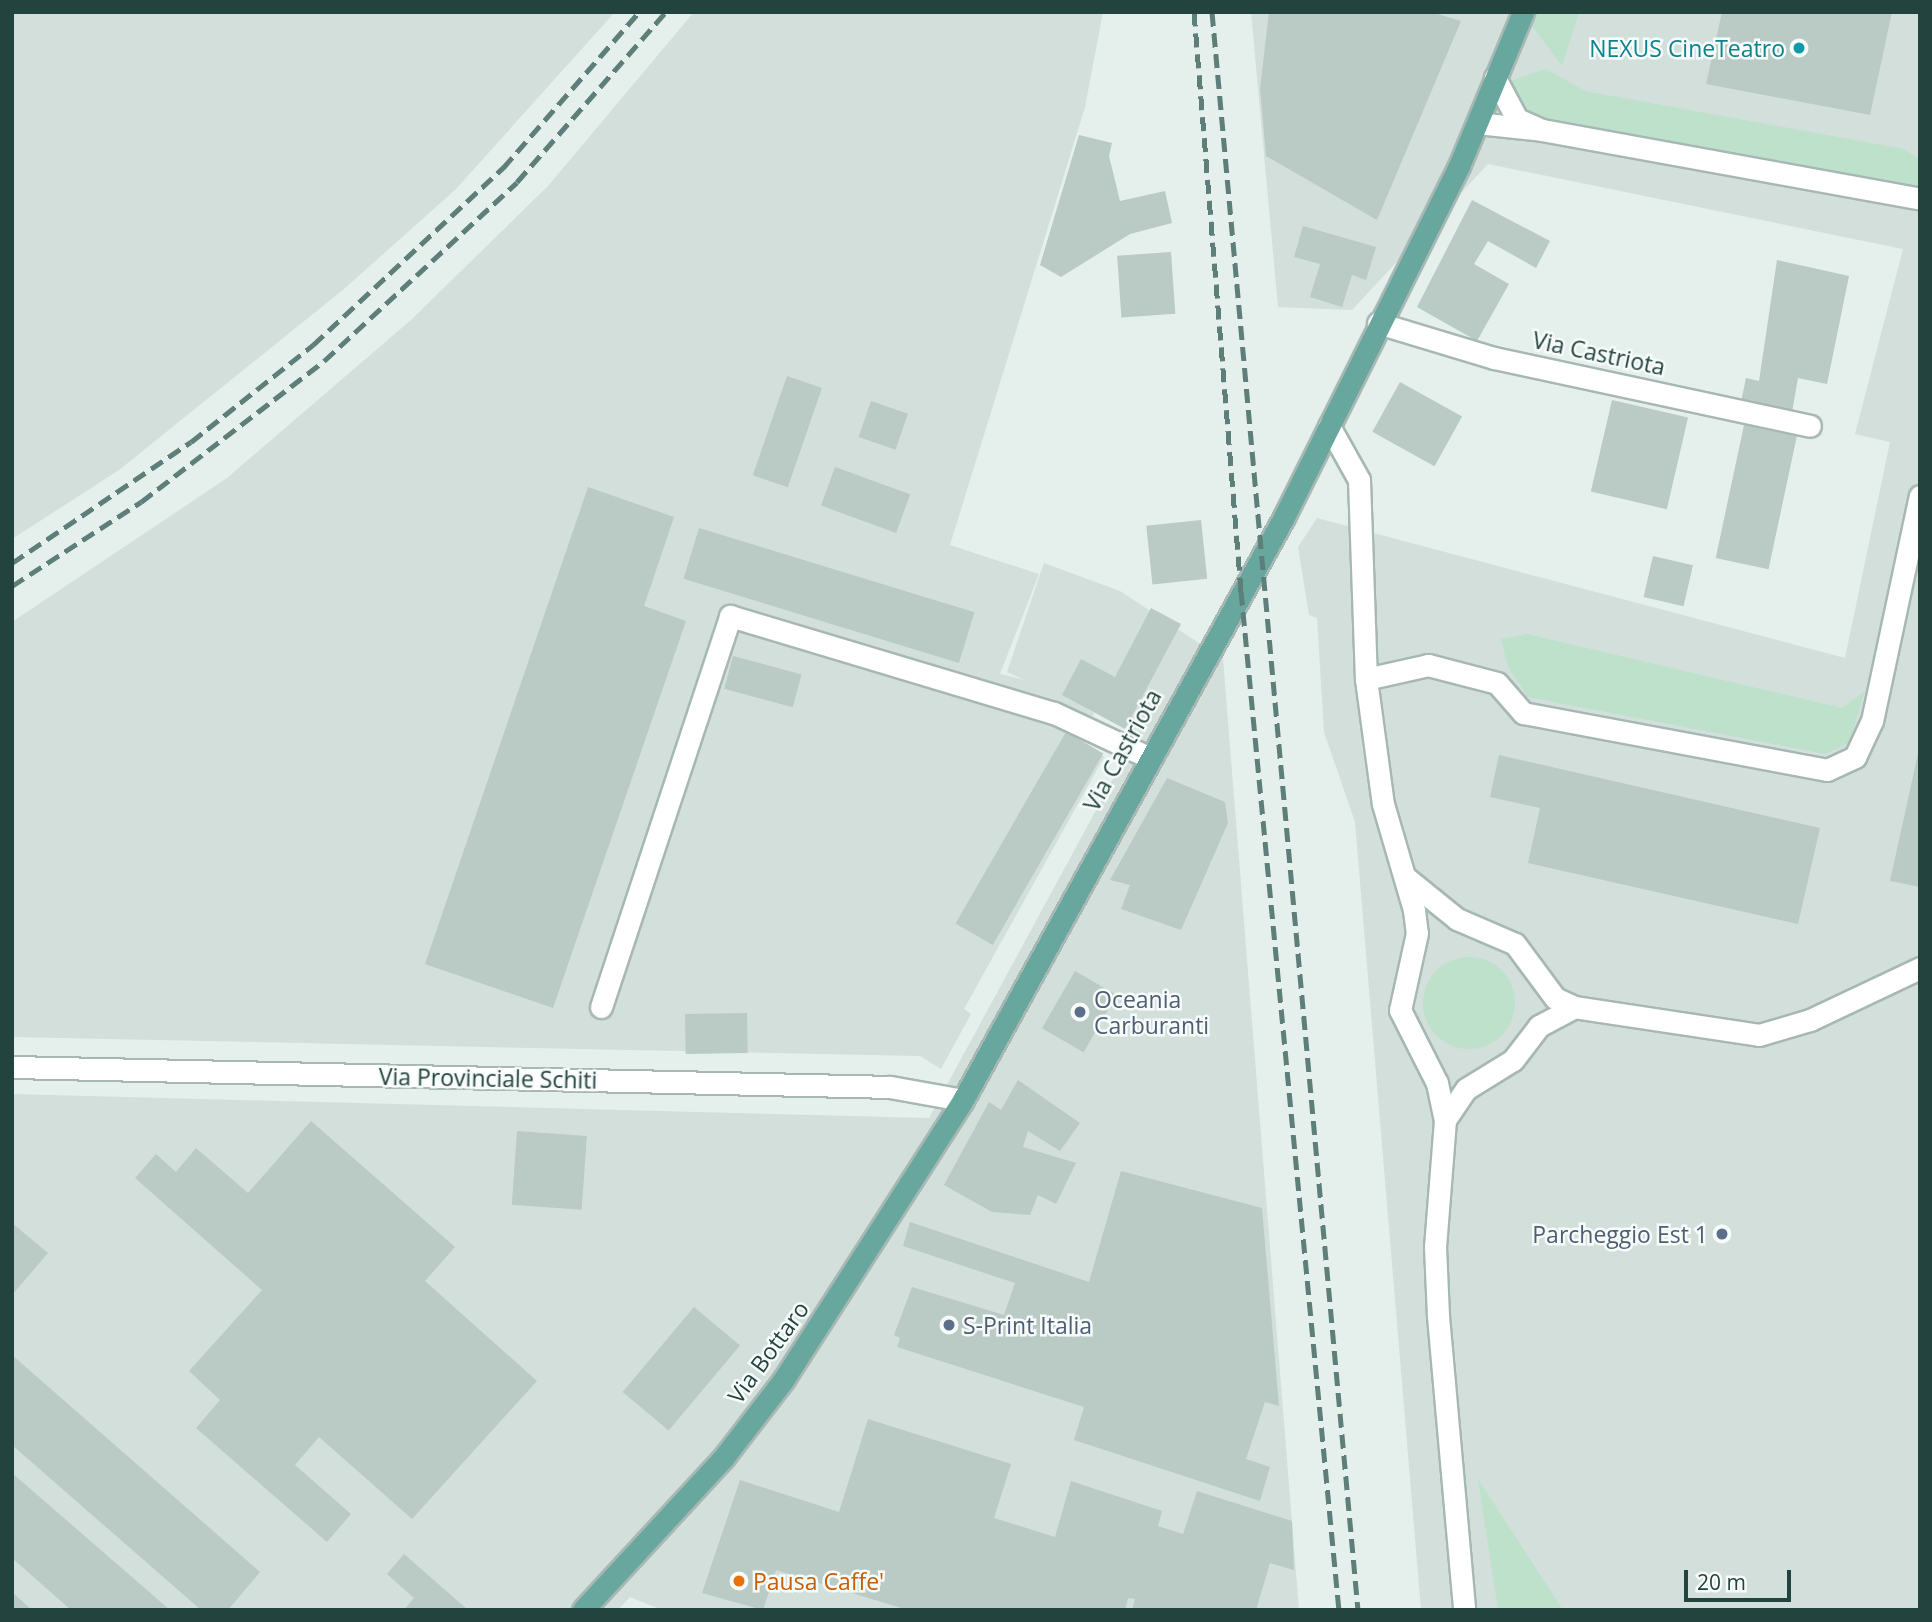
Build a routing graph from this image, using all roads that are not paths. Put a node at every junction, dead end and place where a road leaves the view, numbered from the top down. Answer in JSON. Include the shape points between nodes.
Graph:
{"nodes":[{"id":1,"x":1523,"y":12,"type":"edge"},
{"id":2,"x":1496,"y":78,"type":"junction"},
{"id":3,"x":1477,"y":123,"type":"junction"},
{"id":4,"x":1542,"y":130,"type":"junction"},
{"id":5,"x":1920,"y":199,"type":"edge"},
{"id":6,"x":1378,"y":323,"type":"junction"},
{"id":7,"x":1328,"y":426,"type":"junction"},
{"id":8,"x":1810,"y":426,"type":"dead end"},
{"id":9,"x":1920,"y":496,"type":"edge"},
{"id":10,"x":1366,"y":679,"type":"junction"},
{"id":11,"x":1148,"y":757,"type":"junction"},
{"id":12,"x":1405,"y":877,"type":"junction"},
{"id":13,"x":1920,"y":968,"type":"edge"},
{"id":14,"x":601,"y":1006,"type":"dead end"},
{"id":15,"x":1574,"y":1007,"type":"junction"},
{"id":16,"x":12,"y":1067,"type":"edge"},
{"id":17,"x":964,"y":1100,"type":"junction"},
{"id":18,"x":1445,"y":1120,"type":"junction"},
{"id":19,"x":583,"y":1610,"type":"edge"},
{"id":20,"x":1464,"y":1610,"type":"edge"}],
"edges":[{"from":1,"to":2,"type":"main road","name":"Via Castriota"},
{"from":2,"to":3,"type":"main road","name":"Via Castriota"},
{"from":2,"to":4,"type":"street","via":[[1517,119]]},
{"from":3,"to":4,"type":"street"},
{"from":3,"to":6,"type":"main road","name":"Via Castriota"},
{"from":4,"to":5,"type":"street"},
{"from":6,"to":7,"type":"main road","name":"Via Castriota"},
{"from":6,"to":8,"type":"street","name":"Via Castriota","via":[[1494,358]]},
{"from":7,"to":10,"type":"street","via":[[1359,480]]},
{"from":7,"to":11,"type":"main road","name":"Via Castriota"},
{"from":9,"to":10,"type":"street","via":[[1872,721],[1855,757],[1827,770],[1523,713],[1497,683],[1429,664]]},
{"from":10,"to":12,"type":"street","via":[[1383,804]]},
{"from":11,"to":14,"type":"street","via":[[1054,713],[730,616]]},
{"from":11,"to":17,"type":"main road","name":"Via Castriota"},
{"from":12,"to":15,"type":"street","via":[[1457,919],[1515,944],[1555,998]]},
{"from":12,"to":18,"type":"street","via":[[1417,933],[1400,1010],[1437,1083]]},
{"from":13,"to":15,"type":"street","via":[[1810,1020],[1759,1035]]},
{"from":15,"to":18,"type":"street","via":[[1539,1026],[1513,1060],[1466,1089]]},
{"from":16,"to":17,"type":"street","name":"Via Provinciale Schiti","via":[[890,1087]]},
{"from":17,"to":19,"type":"main road","name":"Via Bottaro","via":[[784,1379],[724,1457]]},
{"from":18,"to":20,"type":"street","via":[[1438,1316]]}]}
